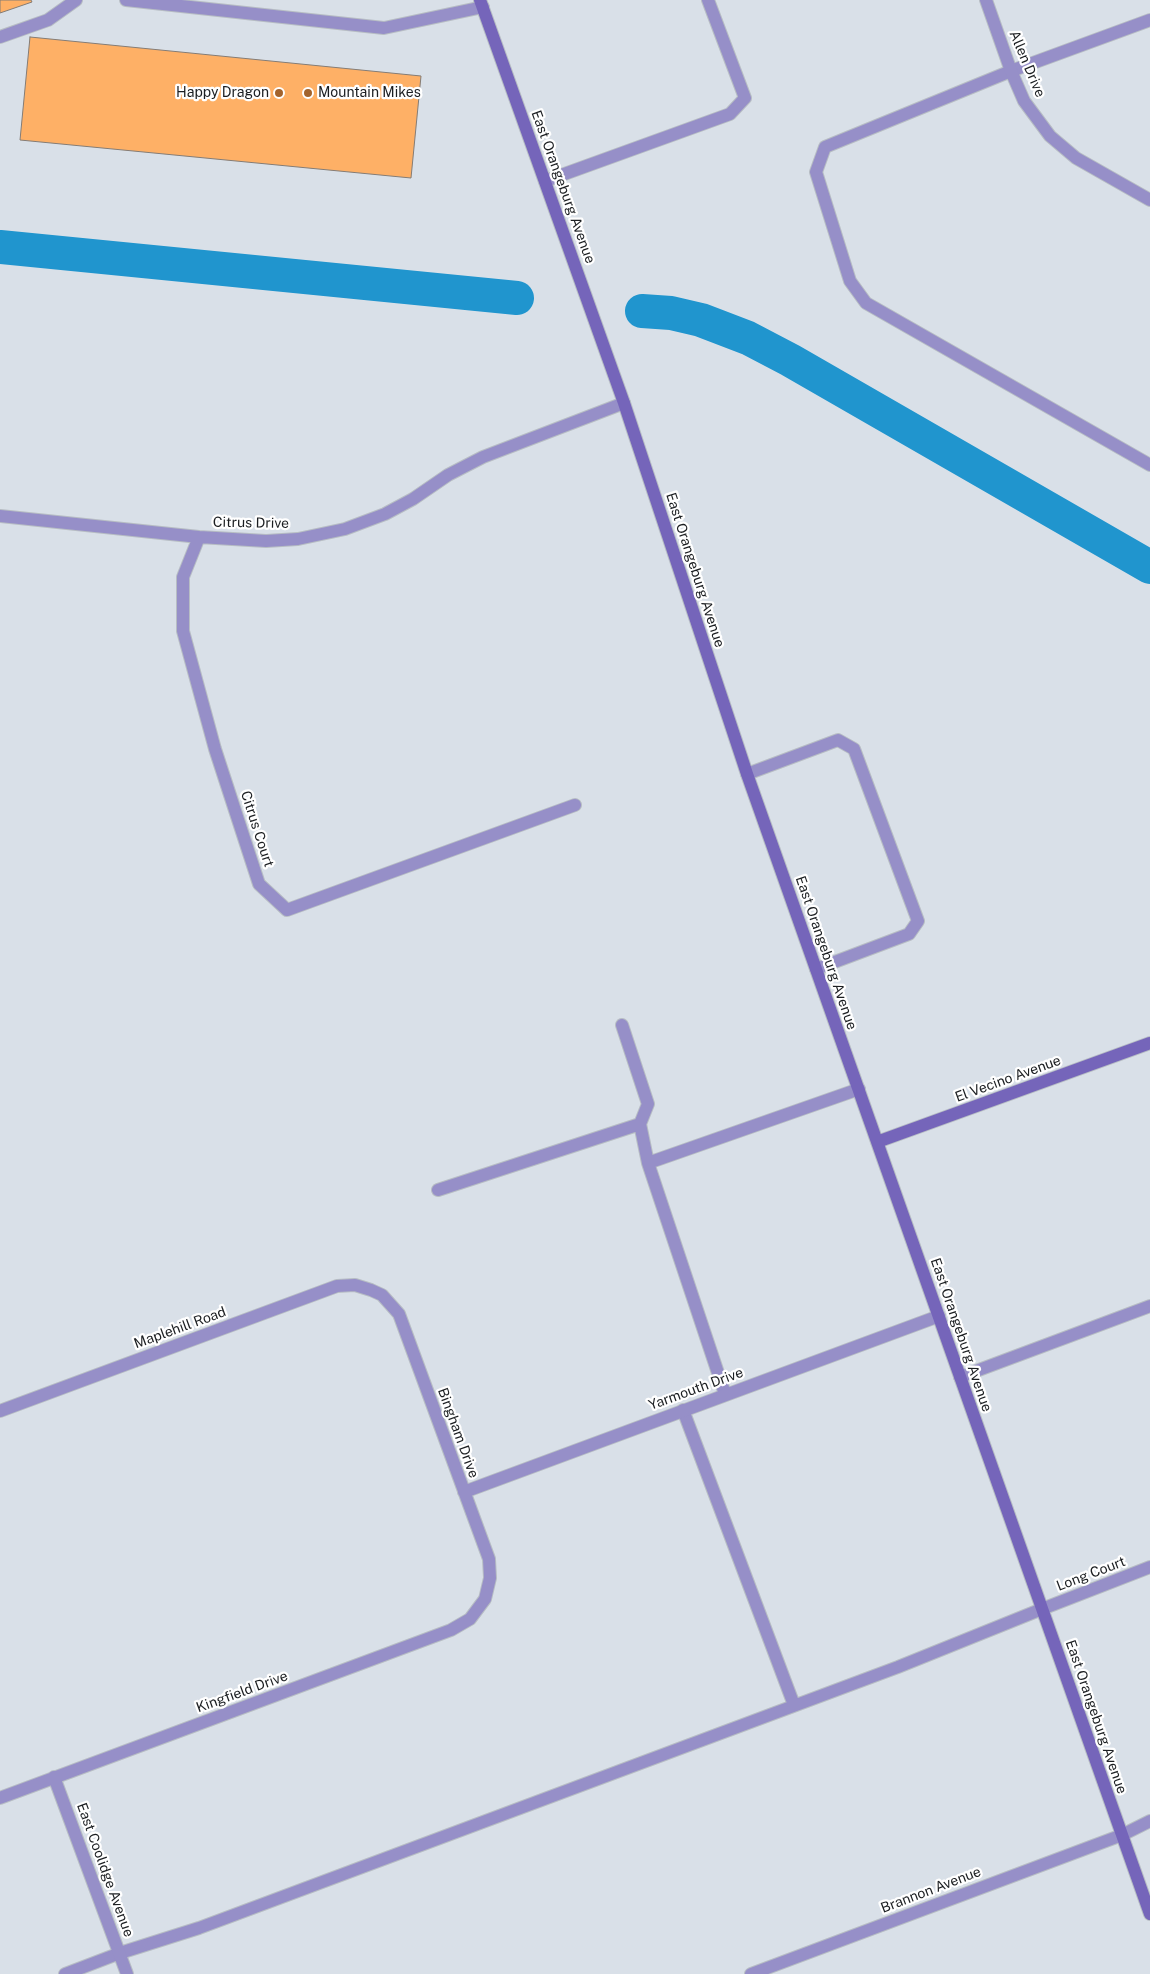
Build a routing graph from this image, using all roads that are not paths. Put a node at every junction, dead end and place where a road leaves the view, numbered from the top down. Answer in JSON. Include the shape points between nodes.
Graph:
{"nodes":[{"id":1,"x":76,"y":0,"type":"edge"},
{"id":2,"x":126,"y":0,"type":"edge"},
{"id":3,"x":708,"y":0,"type":"edge"},
{"id":4,"x":986,"y":0,"type":"edge"},
{"id":5,"x":482,"y":4,"type":"edge"},
{"id":6,"x":1150,"y":20,"type":"edge"},
{"id":7,"x":0,"y":37,"type":"edge"},
{"id":8,"x":1011,"y":71,"type":"junction"},
{"id":9,"x":545,"y":181,"type":"junction"},
{"id":10,"x":1150,"y":200,"type":"edge"},
{"id":11,"x":624,"y":403,"type":"junction"},
{"id":12,"x":1150,"y":465,"type":"edge"},
{"id":13,"x":0,"y":516,"type":"edge"},
{"id":14,"x":199,"y":537,"type":"junction"},
{"id":15,"x":747,"y":774,"type":"junction"},
{"id":16,"x":575,"y":805,"type":"dead end"},
{"id":17,"x":816,"y":969,"type":"junction"},
{"id":18,"x":622,"y":1025,"type":"dead end"},
{"id":19,"x":1149,"y":1045,"type":"edge"},
{"id":20,"x":858,"y":1089,"type":"junction"},
{"id":21,"x":640,"y":1124,"type":"junction"},
{"id":22,"x":877,"y":1142,"type":"junction"},
{"id":23,"x":648,"y":1163,"type":"junction"},
{"id":24,"x":438,"y":1190,"type":"dead end"},
{"id":25,"x":371,"y":1290,"type":"joint"},
{"id":26,"x":1150,"y":1306,"type":"edge"},
{"id":27,"x":938,"y":1316,"type":"junction"},
{"id":28,"x":960,"y":1377,"type":"junction"},
{"id":29,"x":725,"y":1394,"type":"junction"},
{"id":30,"x":683,"y":1410,"type":"junction"},
{"id":31,"x":0,"y":1411,"type":"edge"},
{"id":32,"x":464,"y":1492,"type":"junction"},
{"id":33,"x":1150,"y":1567,"type":"edge"},
{"id":34,"x":485,"y":1599,"type":"joint"},
{"id":35,"x":1042,"y":1609,"type":"junction"},
{"id":36,"x":794,"y":1705,"type":"junction"},
{"id":37,"x":54,"y":1778,"type":"junction"},
{"id":38,"x":0,"y":1798,"type":"edge"},
{"id":39,"x":1150,"y":1821,"type":"edge"},
{"id":40,"x":1122,"y":1835,"type":"junction"},
{"id":41,"x":1150,"y":1914,"type":"edge"},
{"id":42,"x":120,"y":1953,"type":"junction"},
{"id":43,"x":64,"y":1974,"type":"edge"},
{"id":44,"x":127,"y":1974,"type":"edge"},
{"id":45,"x":751,"y":1974,"type":"edge"}],
"edges":[{"from":1,"to":7,"type":"street","via":[[48,20]]},
{"from":2,"to":5,"type":"street","via":[[384,28]]},
{"from":3,"to":9,"type":"street","via":[[745,98],[730,114]]},
{"from":4,"to":8,"type":"street","name":"Allen Drive"},
{"from":5,"to":9,"type":"street","name":"East Orangeburg Avenue"},
{"from":6,"to":8,"type":"street"},
{"from":8,"to":10,"type":"street","name":"Allen Drive","via":[[1024,101],[1050,136],[1076,158]]},
{"from":8,"to":12,"type":"street","via":[[825,147],[816,172],[850,281],[866,303]]},
{"from":9,"to":11,"type":"street","name":"East Orangeburg Avenue"},
{"from":11,"to":14,"type":"street","name":"Citrus Drive","via":[[483,457],[385,514],[345,529],[298,539],[266,541]]},
{"from":11,"to":15,"type":"street","name":"East Orangeburg Avenue"},
{"from":13,"to":14,"type":"street","name":"Citrus Drive"},
{"from":14,"to":16,"type":"street","name":"Citrus Court","via":[[183,577],[183,632],[214,749],[259,884],[287,910]]},
{"from":15,"to":17,"type":"street","name":"East Orangeburg Avenue"},
{"from":15,"to":17,"type":"street","via":[[838,740],[854,749],[918,921],[909,934]]},
{"from":17,"to":20,"type":"street","name":"East Orangeburg Avenue"},
{"from":18,"to":21,"type":"street","via":[[648,1104]]},
{"from":19,"to":22,"type":"street","name":"El Vecino Avenue"},
{"from":20,"to":22,"type":"street","name":"East Orangeburg Avenue"},
{"from":20,"to":23,"type":"street"},
{"from":21,"to":23,"type":"street"},
{"from":21,"to":24,"type":"street"},
{"from":22,"to":27,"type":"street","name":"East Orangeburg Avenue"},
{"from":23,"to":29,"type":"street"},
{"from":25,"to":31,"type":"street","name":"Maplehill Road","via":[[355,1285],[337,1286]]},
{"from":25,"to":32,"type":"street","name":"Bingham Drive","via":[[382,1296],[398,1314]]},
{"from":26,"to":28,"type":"street"},
{"from":27,"to":28,"type":"street","name":"East Orangeburg Avenue"},
{"from":27,"to":29,"type":"street","name":"Yarmouth Drive"},
{"from":28,"to":35,"type":"street","name":"East Orangeburg Avenue"},
{"from":29,"to":30,"type":"street","name":"Yarmouth Drive"},
{"from":30,"to":32,"type":"street","name":"Yarmouth Drive"},
{"from":30,"to":36,"type":"street"},
{"from":32,"to":34,"type":"street","name":"Bingham Drive","via":[[489,1560],[490,1578]]},
{"from":33,"to":35,"type":"street","name":"Long Court"},
{"from":34,"to":37,"type":"street","name":"Kingfield Drive","via":[[470,1620],[451,1630]]},
{"from":35,"to":36,"type":"street","name":"Long Court"},
{"from":35,"to":40,"type":"street","name":"East Orangeburg Avenue"},
{"from":36,"to":42,"type":"street","name":"Long Court","via":[[199,1928]]},
{"from":37,"to":38,"type":"street","name":"Kingfield Drive"},
{"from":37,"to":42,"type":"street","name":"East Coolidge Avenue"},
{"from":39,"to":40,"type":"street","name":"Brannon Avenue"},
{"from":40,"to":41,"type":"street","name":"East Orangeburg Avenue"},
{"from":40,"to":45,"type":"street","name":"Brannon Avenue"},
{"from":42,"to":43,"type":"street","name":"Long Court"},
{"from":42,"to":44,"type":"street","name":"East Coolidge Avenue"}]}
